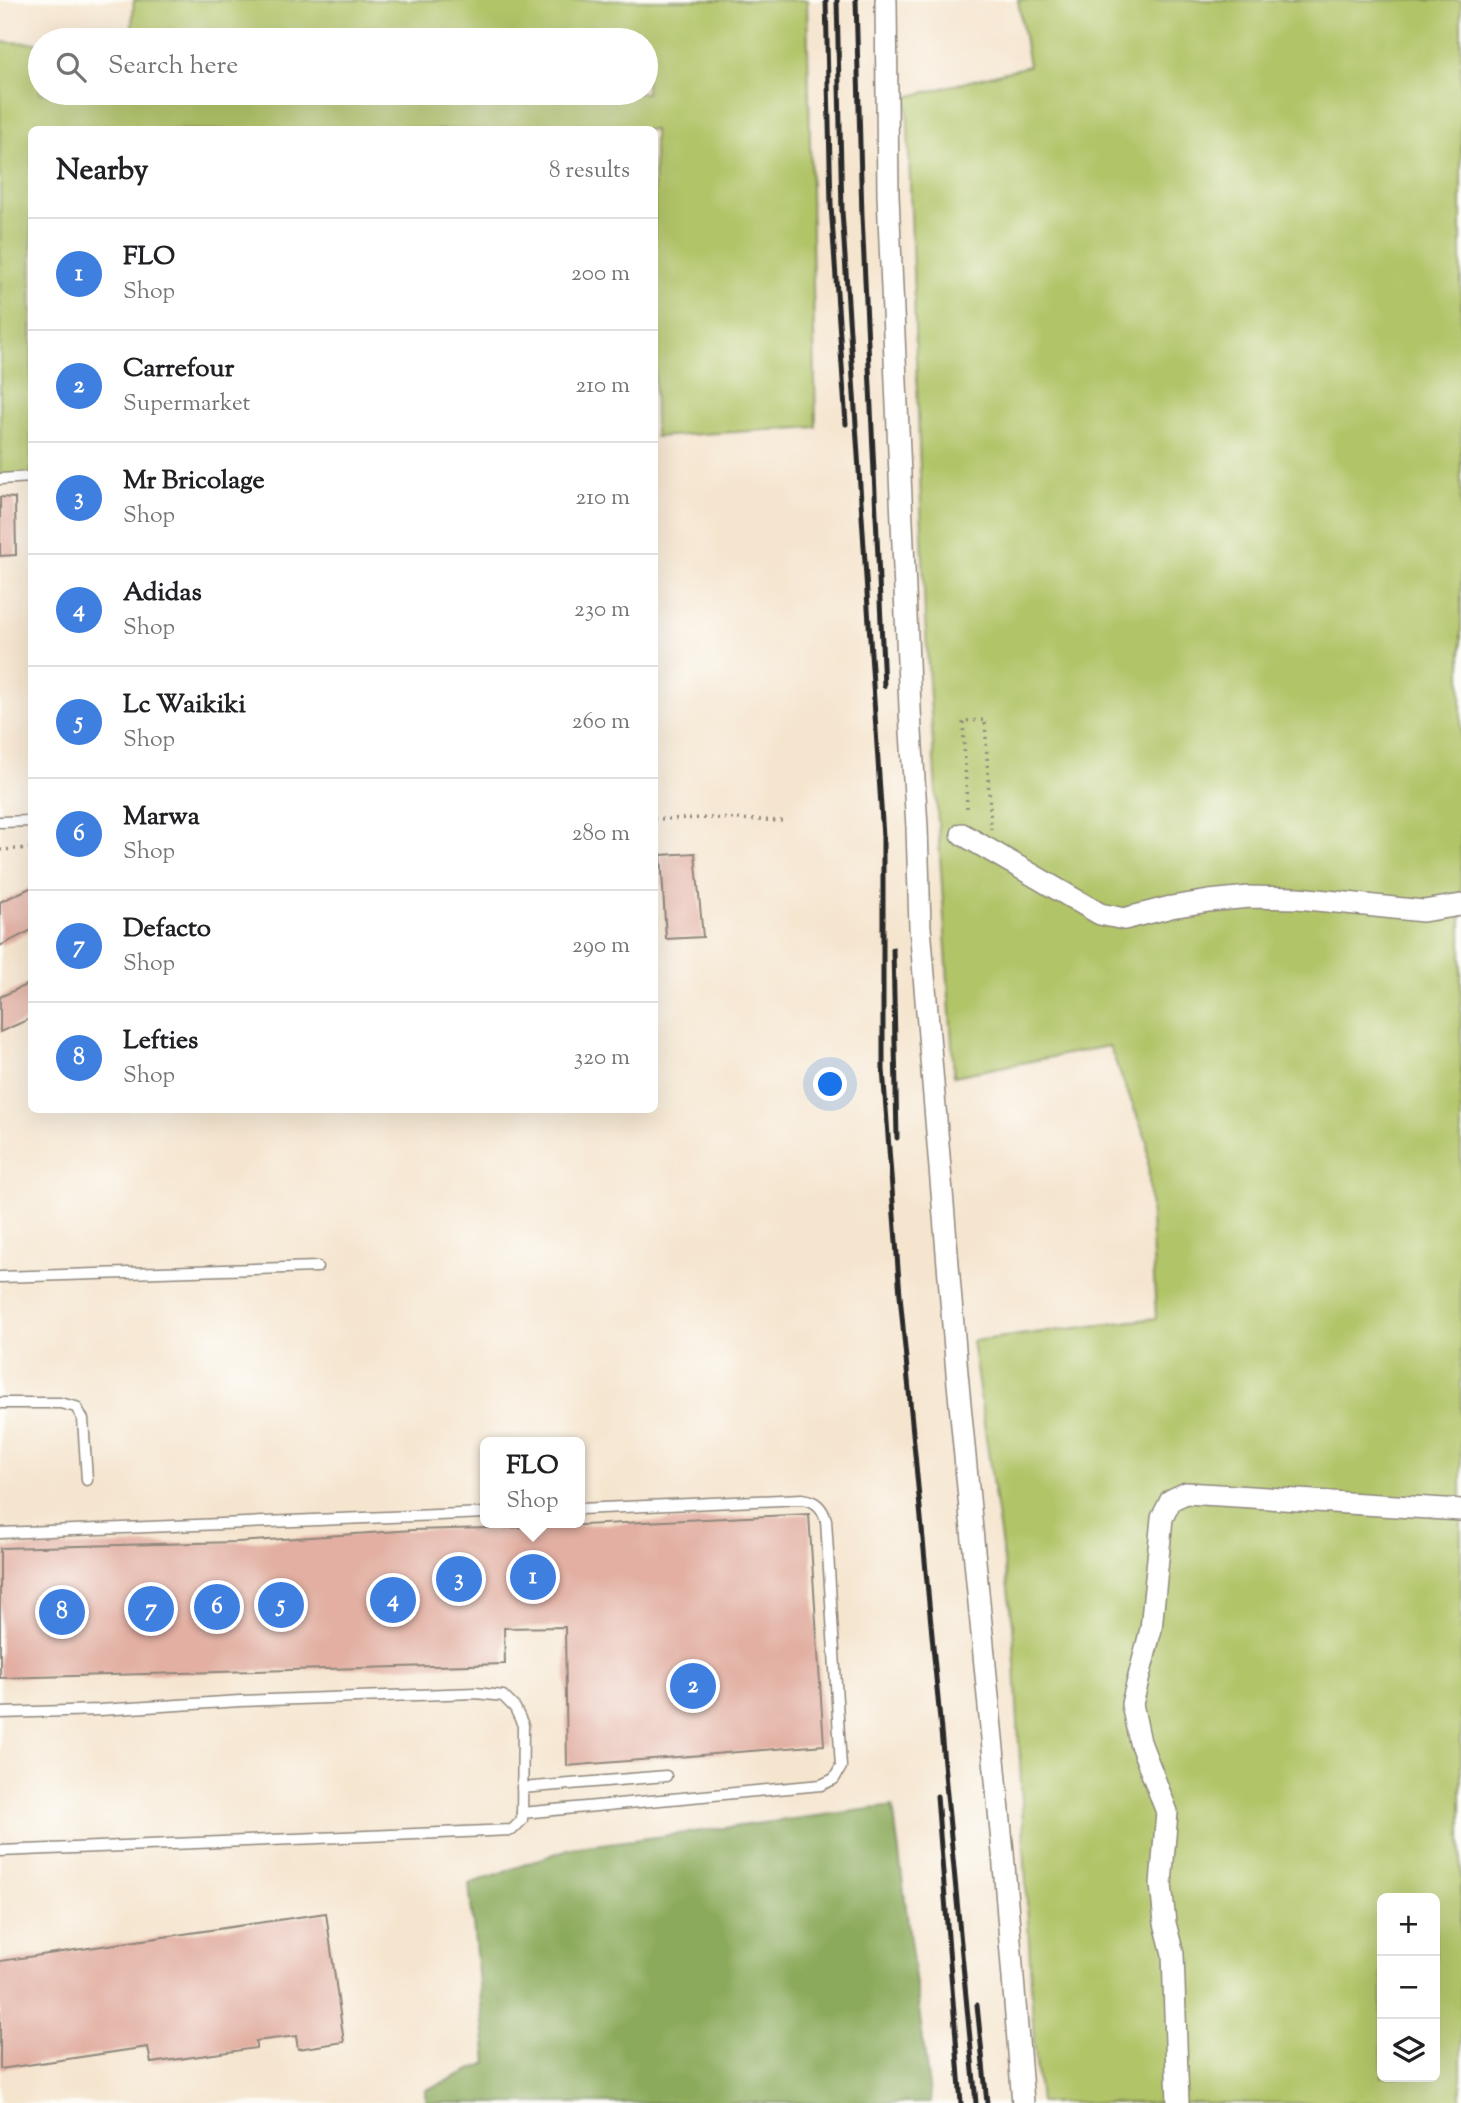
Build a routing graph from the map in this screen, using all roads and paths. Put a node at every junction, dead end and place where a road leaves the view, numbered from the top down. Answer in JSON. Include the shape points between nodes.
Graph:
{"nodes":[{"id":1,"x":886,"y":0,"type":"edge"},
{"id":2,"x":28,"y":477,"type":"edge"},
{"id":3,"x":0,"y":479,"type":"edge"},
{"id":4,"x":967,"y":808,"type":"dead end"},
{"id":5,"x":658,"y":819,"type":"edge"},
{"id":6,"x":28,"y":821,"type":"edge"},
{"id":7,"x":783,"y":821,"type":"dead end"},
{"id":8,"x":0,"y":822,"type":"edge"},
{"id":9,"x":962,"y":834,"type":"dead end"},
{"id":10,"x":28,"y":848,"type":"edge"},
{"id":11,"x":0,"y":850,"type":"edge"},
{"id":12,"x":992,"y":852,"type":"junction"},
{"id":13,"x":1461,"y":905,"type":"edge"},
{"id":14,"x":317,"y":1267,"type":"dead end"},
{"id":15,"x":0,"y":1277,"type":"edge"},
{"id":16,"x":0,"y":1403,"type":"edge"},
{"id":17,"x":87,"y":1480,"type":"dead end"},
{"id":18,"x":585,"y":1509,"type":"edge"},
{"id":19,"x":1461,"y":1510,"type":"edge"},
{"id":20,"x":480,"y":1513,"type":"edge"},
{"id":21,"x":0,"y":1533,"type":"edge"},
{"id":22,"x":0,"y":1713,"type":"edge"},
{"id":23,"x":666,"y":1776,"type":"dead end"},
{"id":24,"x":522,"y":1788,"type":"junction"},
{"id":25,"x":522,"y":1813,"type":"junction"},
{"id":26,"x":0,"y":1850,"type":"edge"},
{"id":27,"x":1023,"y":2103,"type":"edge"},
{"id":28,"x":1178,"y":2103,"type":"edge"}],
"edges":[{"from":1,"to":27,"type":"street","via":[[888,195],[920,927]]},
{"from":2,"to":3,"type":"lane"},
{"from":4,"to":12,"type":"path","via":[[963,721],[985,720]]},
{"from":5,"to":7,"type":"path"},
{"from":6,"to":8,"type":"lane"},
{"from":9,"to":12,"type":"street"},
{"from":10,"to":11,"type":"path"},
{"from":12,"to":13,"type":"street","via":[[1100,914],[1116,918],[1249,897],[1423,911]]},
{"from":14,"to":15,"type":"lane"},
{"from":16,"to":17,"type":"lane","via":[[76,1407],[83,1419]]},
{"from":18,"to":25,"type":"lane","via":[[802,1499],[824,1511],[841,1767],[834,1779],[821,1785]]},
{"from":19,"to":28,"type":"street","via":[[1186,1493],[1171,1500],[1162,1518],[1151,1629],[1132,1704],[1140,1742],[1167,1812],[1161,1884],[1173,1954]]},
{"from":20,"to":21,"type":"lane"},
{"from":22,"to":24,"type":"lane","via":[[476,1693],[503,1696],[523,1725]]},
{"from":23,"to":24,"type":"lane"},
{"from":24,"to":25,"type":"lane"},
{"from":25,"to":26,"type":"lane","via":[[518,1826],[506,1831]]}]}
